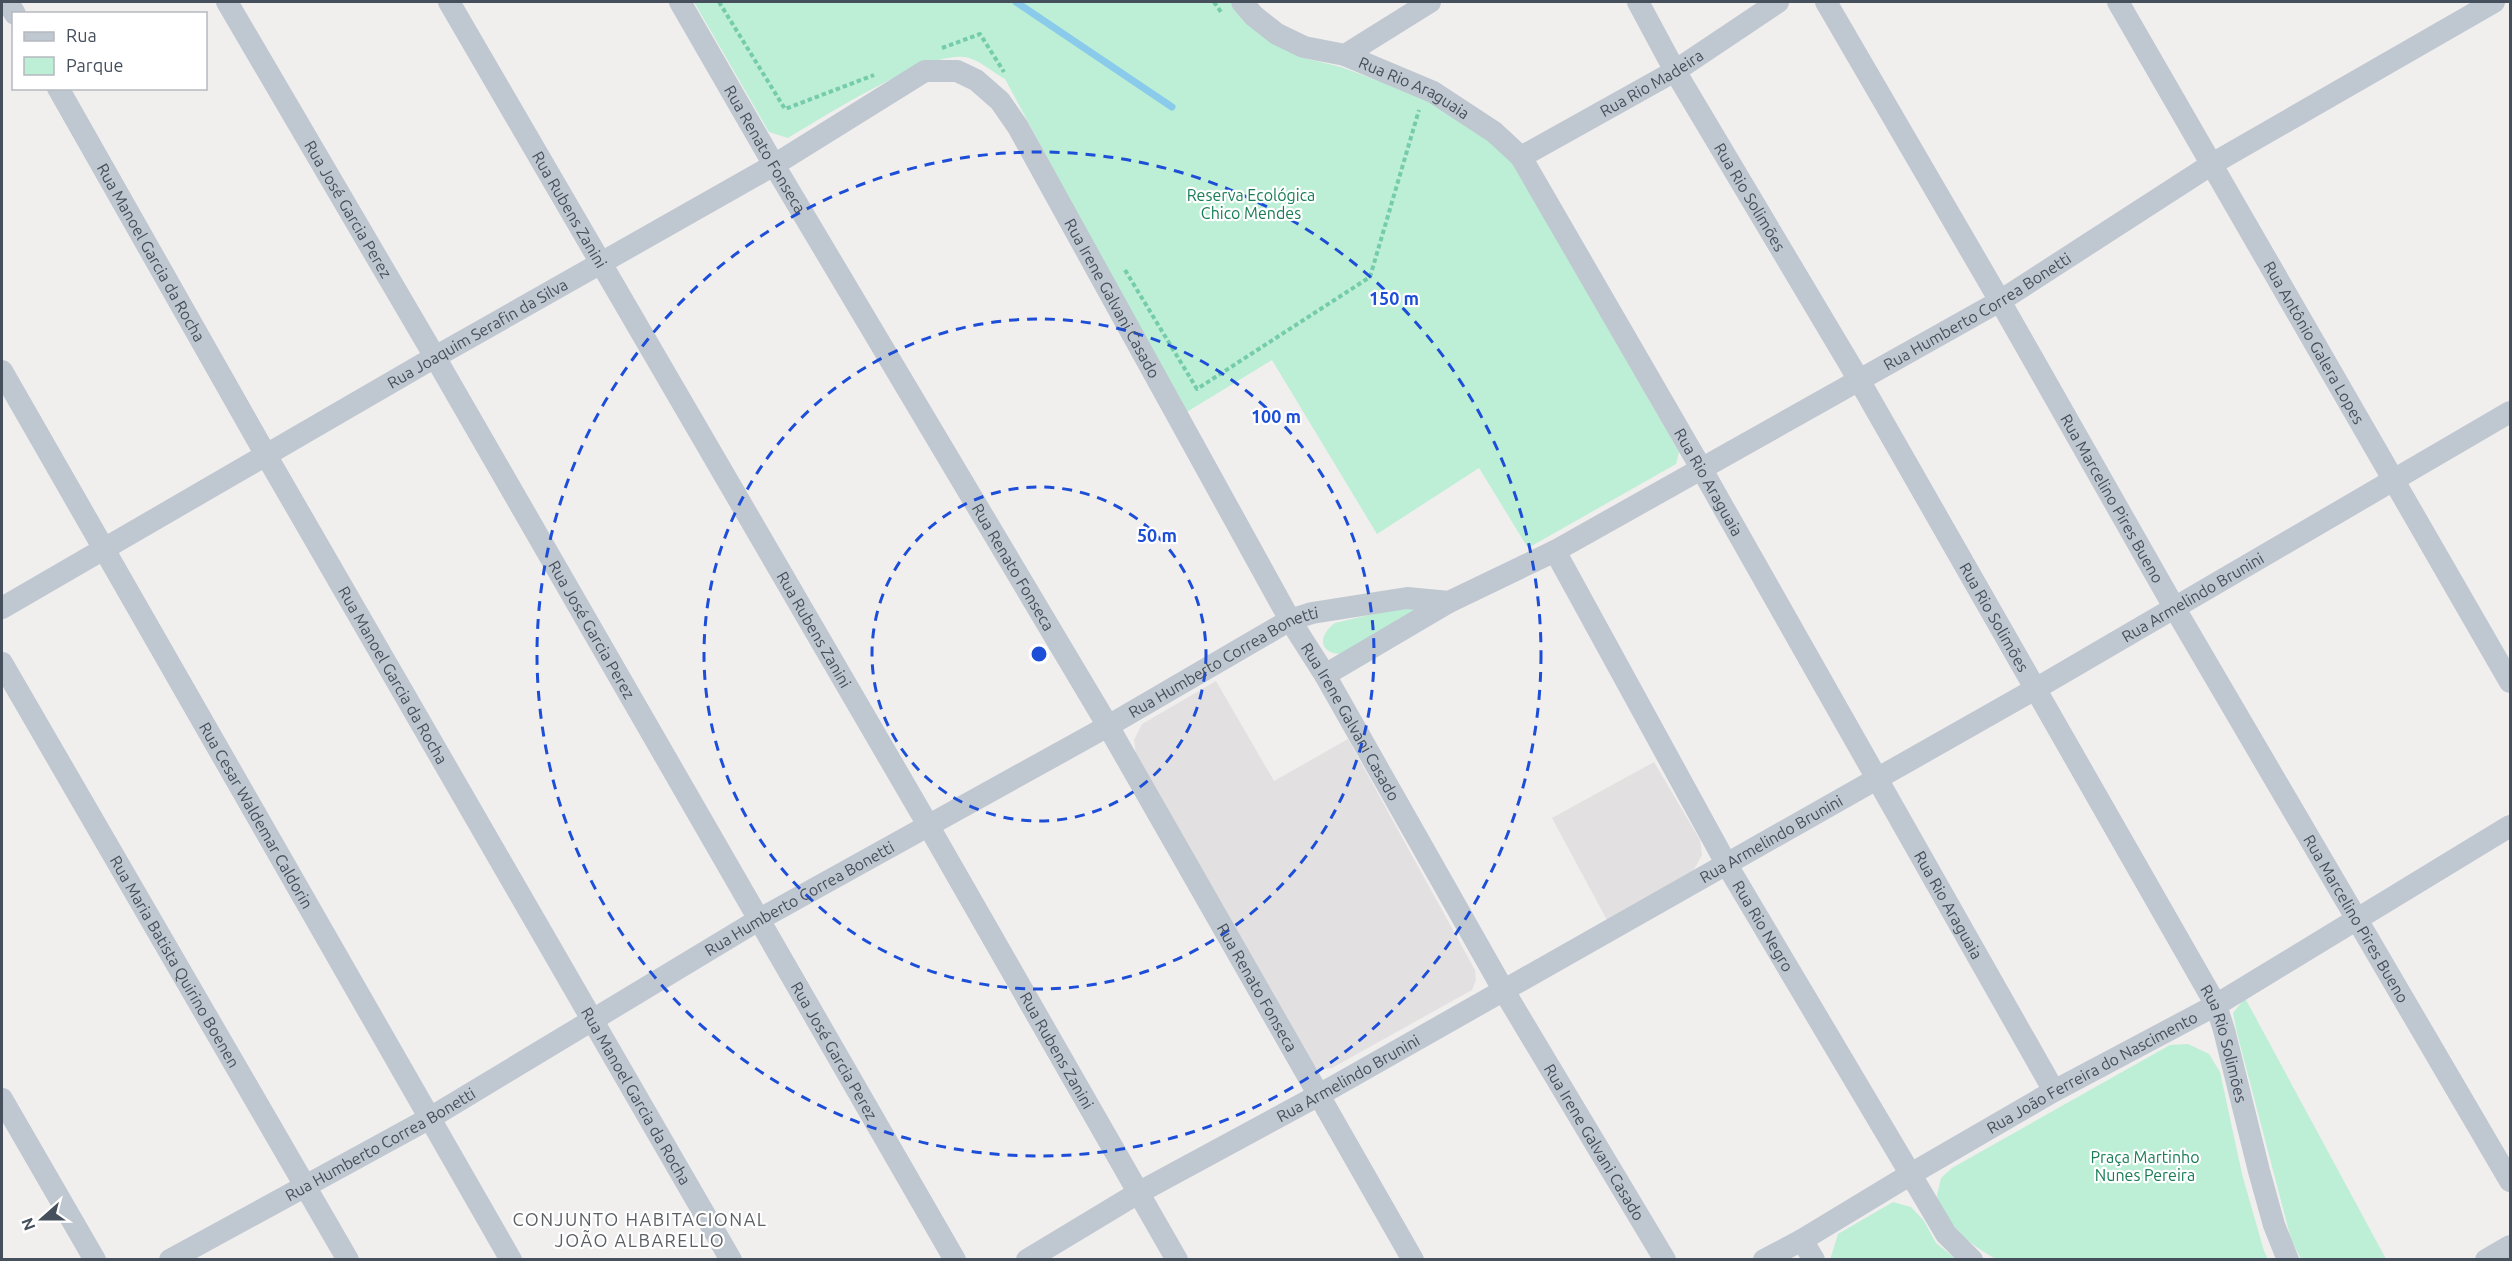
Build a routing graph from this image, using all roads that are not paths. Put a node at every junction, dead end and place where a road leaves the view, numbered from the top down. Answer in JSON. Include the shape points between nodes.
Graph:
{"nodes":[{"id":1,"x":227,"y":2,"type":"edge"},
{"id":2,"x":449,"y":2,"type":"edge"},
{"id":3,"x":680,"y":2,"type":"edge"},
{"id":4,"x":1242,"y":2,"type":"edge"},
{"id":5,"x":1430,"y":2,"type":"edge"},
{"id":6,"x":1638,"y":2,"type":"edge"},
{"id":7,"x":1778,"y":2,"type":"edge"},
{"id":8,"x":1826,"y":2,"type":"edge"},
{"id":9,"x":2118,"y":2,"type":"edge"},
{"id":10,"x":2494,"y":2,"type":"edge"},
{"id":11,"x":1345,"y":55,"type":"junction"},
{"id":12,"x":957,"y":71,"type":"joint"},
{"id":13,"x":1675,"y":71,"type":"junction"},
{"id":14,"x":59,"y":90,"type":"edge"},
{"id":15,"x":1521,"y":157,"type":"junction"},
{"id":16,"x":2212,"y":164,"type":"junction"},
{"id":17,"x":774,"y":165,"type":"junction"},
{"id":18,"x":600,"y":263,"type":"junction"},
{"id":19,"x":2000,"y":301,"type":"junction"},
{"id":20,"x":435,"y":357,"type":"junction"},
{"id":21,"x":2,"y":371,"type":"edge"},
{"id":22,"x":1859,"y":380,"type":"junction"},
{"id":23,"x":2511,"y":412,"type":"edge"},
{"id":24,"x":266,"y":455,"type":"junction"},
{"id":25,"x":1701,"y":468,"type":"junction"},
{"id":26,"x":2393,"y":479,"type":"junction"},
{"id":27,"x":104,"y":549,"type":"junction"},
{"id":28,"x":1556,"y":551,"type":"junction"},
{"id":29,"x":1449,"y":602,"type":"junction"},
{"id":30,"x":2174,"y":607,"type":"junction"},
{"id":31,"x":2,"y":608,"type":"edge"},
{"id":32,"x":1290,"y":620,"type":"junction"},
{"id":33,"x":2,"y":663,"type":"edge"},
{"id":34,"x":1325,"y":675,"type":"junction"},
{"id":35,"x":2511,"y":681,"type":"edge"},
{"id":36,"x":2037,"y":688,"type":"junction"},
{"id":37,"x":1108,"y":726,"type":"junction"},
{"id":38,"x":1876,"y":778,"type":"junction"},
{"id":39,"x":928,"y":825,"type":"junction"},
{"id":40,"x":2511,"y":826,"type":"edge"},
{"id":41,"x":1727,"y":865,"type":"junction"},
{"id":42,"x":760,"y":919,"type":"junction"},
{"id":43,"x":2357,"y":919,"type":"junction"},
{"id":44,"x":1504,"y":991,"type":"junction"},
{"id":45,"x":2216,"y":1005,"type":"junction"},
{"id":46,"x":592,"y":1019,"type":"junction"},
{"id":47,"x":2054,"y":1091,"type":"junction"},
{"id":48,"x":1319,"y":1095,"type":"junction"},
{"id":49,"x":2,"y":1099,"type":"edge"},
{"id":50,"x":430,"y":1118,"type":"junction"},
{"id":51,"x":1911,"y":1174,"type":"junction"},
{"id":52,"x":2511,"y":1181,"type":"edge"},
{"id":53,"x":304,"y":1185,"type":"junction"},
{"id":54,"x":1138,"y":1193,"type":"junction"},
{"id":55,"x":2511,"y":1246,"type":"edge"},
{"id":56,"x":1808,"y":1250,"type":"edge"},
{"id":57,"x":94,"y":1260,"type":"edge"},
{"id":58,"x":170,"y":1260,"type":"edge"},
{"id":59,"x":348,"y":1260,"type":"edge"},
{"id":60,"x":511,"y":1260,"type":"edge"},
{"id":61,"x":731,"y":1260,"type":"edge"},
{"id":62,"x":955,"y":1260,"type":"edge"},
{"id":63,"x":1027,"y":1260,"type":"edge"},
{"id":64,"x":1177,"y":1260,"type":"edge"},
{"id":65,"x":1413,"y":1260,"type":"edge"},
{"id":66,"x":1665,"y":1260,"type":"edge"},
{"id":67,"x":1764,"y":1260,"type":"edge"},
{"id":68,"x":1972,"y":1260,"type":"edge"},
{"id":69,"x":2288,"y":1260,"type":"edge"},
{"id":70,"x":2486,"y":1260,"type":"edge"}],
"edges":[{"from":1,"to":20,"type":"street","name":"Rua José Garcia Perez"},
{"from":2,"to":18,"type":"street","name":"Rua Rubens Zanini"},
{"from":3,"to":17,"type":"street","name":"Rua Renato Fonseca"},
{"from":4,"to":11,"type":"street","name":"Rua Rio Araguaia","via":[[1277,34],[1304,47]]},
{"from":5,"to":11,"type":"street"},
{"from":6,"to":13,"type":"street","name":"Rua Rio Solimões"},
{"from":7,"to":13,"type":"street","name":"Rua Rio Madeira"},
{"from":8,"to":19,"type":"street","name":"Rua Marcelino Pires Bueno"},
{"from":9,"to":16,"type":"street","name":"Rua Antônio Galera Lopes"},
{"from":10,"to":16,"type":"street","name":"Rua Humberto Correa Bonetti"},
{"from":11,"to":15,"type":"street","name":"Rua Rio Araguaia","via":[[1432,92],[1494,132]]},
{"from":12,"to":17,"type":"street","name":"Rua Joaquim Serafin da Silva","via":[[926,71]]},
{"from":12,"to":32,"type":"street","name":"Rua Irene Galvani Casado","via":[[976,80],[1000,101],[1018,128]]},
{"from":13,"to":15,"type":"street","name":"Rua Rio Madeira"},
{"from":13,"to":22,"type":"street","name":"Rua Rio Solimões"},
{"from":14,"to":24,"type":"street","name":"Rua Manoel Garcia da Rocha"},
{"from":15,"to":25,"type":"street","name":"Rua Rio Araguaia"},
{"from":16,"to":19,"type":"street","name":"Rua Humberto Correa Bonetti"},
{"from":16,"to":26,"type":"street","name":"Rua Antônio Galera Lopes"},
{"from":17,"to":18,"type":"street","name":"Rua Joaquim Serafin da Silva"},
{"from":17,"to":37,"type":"street","name":"Rua Renato Fonseca"},
{"from":18,"to":20,"type":"street","name":"Rua Joaquim Serafin da Silva"},
{"from":18,"to":39,"type":"street","name":"Rua Rubens Zanini"},
{"from":19,"to":22,"type":"street","name":"Rua Humberto Correa Bonetti"},
{"from":19,"to":30,"type":"street","name":"Rua Marcelino Pires Bueno"},
{"from":20,"to":24,"type":"street","name":"Rua Joaquim Serafin da Silva"},
{"from":20,"to":42,"type":"street","name":"Rua José Garcia Perez"},
{"from":21,"to":27,"type":"street","name":"Rua Cesar Waldemar Caldorin"},
{"from":22,"to":25,"type":"street","name":"Rua Humberto Correa Bonetti"},
{"from":22,"to":36,"type":"street","name":"Rua Rio Solimões"},
{"from":23,"to":26,"type":"street","name":"Rua Armelindo Brunini"},
{"from":24,"to":27,"type":"street","name":"Rua Joaquim Serafin da Silva"},
{"from":24,"to":46,"type":"street","name":"Rua Manoel Garcia da Rocha"},
{"from":25,"to":28,"type":"street","name":"Rua Humberto Correa Bonetti"},
{"from":25,"to":38,"type":"street","name":"Rua Rio Araguaia"},
{"from":26,"to":30,"type":"street","name":"Rua Armelindo Brunini"},
{"from":26,"to":35,"type":"street","name":"Rua Antônio Galera Lopes"},
{"from":27,"to":31,"type":"street","name":"Rua Joaquim Serafin da Silva"},
{"from":27,"to":50,"type":"street","name":"Rua Cesar Waldemar Caldorin"},
{"from":28,"to":29,"type":"street","name":"Rua Humberto Correa Bonetti"},
{"from":28,"to":41,"type":"street","name":"Rua Rio Negro"},
{"from":29,"to":32,"type":"street","name":"Rua Humberto Correa Bonetti","via":[[1407,598]]},
{"from":29,"to":34,"type":"street","name":"Rua Humberto Correa Bonetti"},
{"from":30,"to":36,"type":"street","name":"Rua Armelindo Brunini"},
{"from":30,"to":43,"type":"street","name":"Rua Marcelino Pires Bueno"},
{"from":32,"to":34,"type":"street","name":"Rua Irene Galvani Casado"},
{"from":32,"to":37,"type":"street","name":"Rua Humberto Correa Bonetti"},
{"from":33,"to":53,"type":"street","name":"Rua Maria Batista Quirino Boenen"},
{"from":34,"to":44,"type":"street","name":"Rua Irene Galvani Casado"},
{"from":36,"to":38,"type":"street","name":"Rua Armelindo Brunini"},
{"from":36,"to":45,"type":"street","name":"Rua Rio Solimões"},
{"from":37,"to":39,"type":"street","name":"Rua Humberto Correa Bonetti"},
{"from":37,"to":48,"type":"street","name":"Rua Renato Fonseca"},
{"from":38,"to":41,"type":"street","name":"Rua Armelindo Brunini"},
{"from":38,"to":47,"type":"street","name":"Rua Rio Araguaia"},
{"from":39,"to":42,"type":"street","name":"Rua Humberto Correa Bonetti"},
{"from":39,"to":54,"type":"street","name":"Rua Rubens Zanini"},
{"from":40,"to":43,"type":"street","name":"Rua João Ferreira do Nascimento"},
{"from":41,"to":44,"type":"street","name":"Rua Armelindo Brunini"},
{"from":41,"to":51,"type":"street","name":"Rua Rio Negro"},
{"from":42,"to":46,"type":"street","name":"Rua Humberto Correa Bonetti"},
{"from":42,"to":62,"type":"street","name":"Rua José Garcia Perez"},
{"from":43,"to":45,"type":"street","name":"Rua João Ferreira do Nascimento"},
{"from":43,"to":52,"type":"street","name":"Rua Marcelino Pires Bueno"},
{"from":44,"to":48,"type":"street","name":"Rua Armelindo Brunini"},
{"from":44,"to":66,"type":"street","name":"Rua Irene Galvani Casado"},
{"from":45,"to":47,"type":"street","name":"Rua João Ferreira do Nascimento"},
{"from":45,"to":69,"type":"street","name":"Rua Rio Solimões","via":[[2274,1225]]},
{"from":46,"to":50,"type":"street","name":"Rua Humberto Correa Bonetti"},
{"from":46,"to":61,"type":"street","name":"Rua Manoel Garcia da Rocha"},
{"from":47,"to":51,"type":"street","name":"Rua João Ferreira do Nascimento"},
{"from":48,"to":54,"type":"street","name":"Rua Armelindo Brunini"},
{"from":48,"to":65,"type":"street","name":"Rua Renato Fonseca"},
{"from":49,"to":57,"type":"street"},
{"from":50,"to":53,"type":"street","name":"Rua Humberto Correa Bonetti"},
{"from":50,"to":60,"type":"street","name":"Rua Cesar Waldemar Caldorin"},
{"from":51,"to":56,"type":"street","name":"Rua João Ferreira do Nascimento"},
{"from":51,"to":68,"type":"street","name":"Rua Rio Negro","via":[[1946,1234]]},
{"from":53,"to":58,"type":"street","name":"Rua Humberto Correa Bonetti"},
{"from":53,"to":59,"type":"street","name":"Rua Maria Batista Quirino Boenen"},
{"from":54,"to":63,"type":"street","name":"Rua Armelindo Brunini"},
{"from":54,"to":64,"type":"street","name":"Rua Rubens Zanini"},
{"from":55,"to":70,"type":"street"},
{"from":56,"to":67,"type":"street","name":"Rua João Ferreira do Nascimento"}]}
